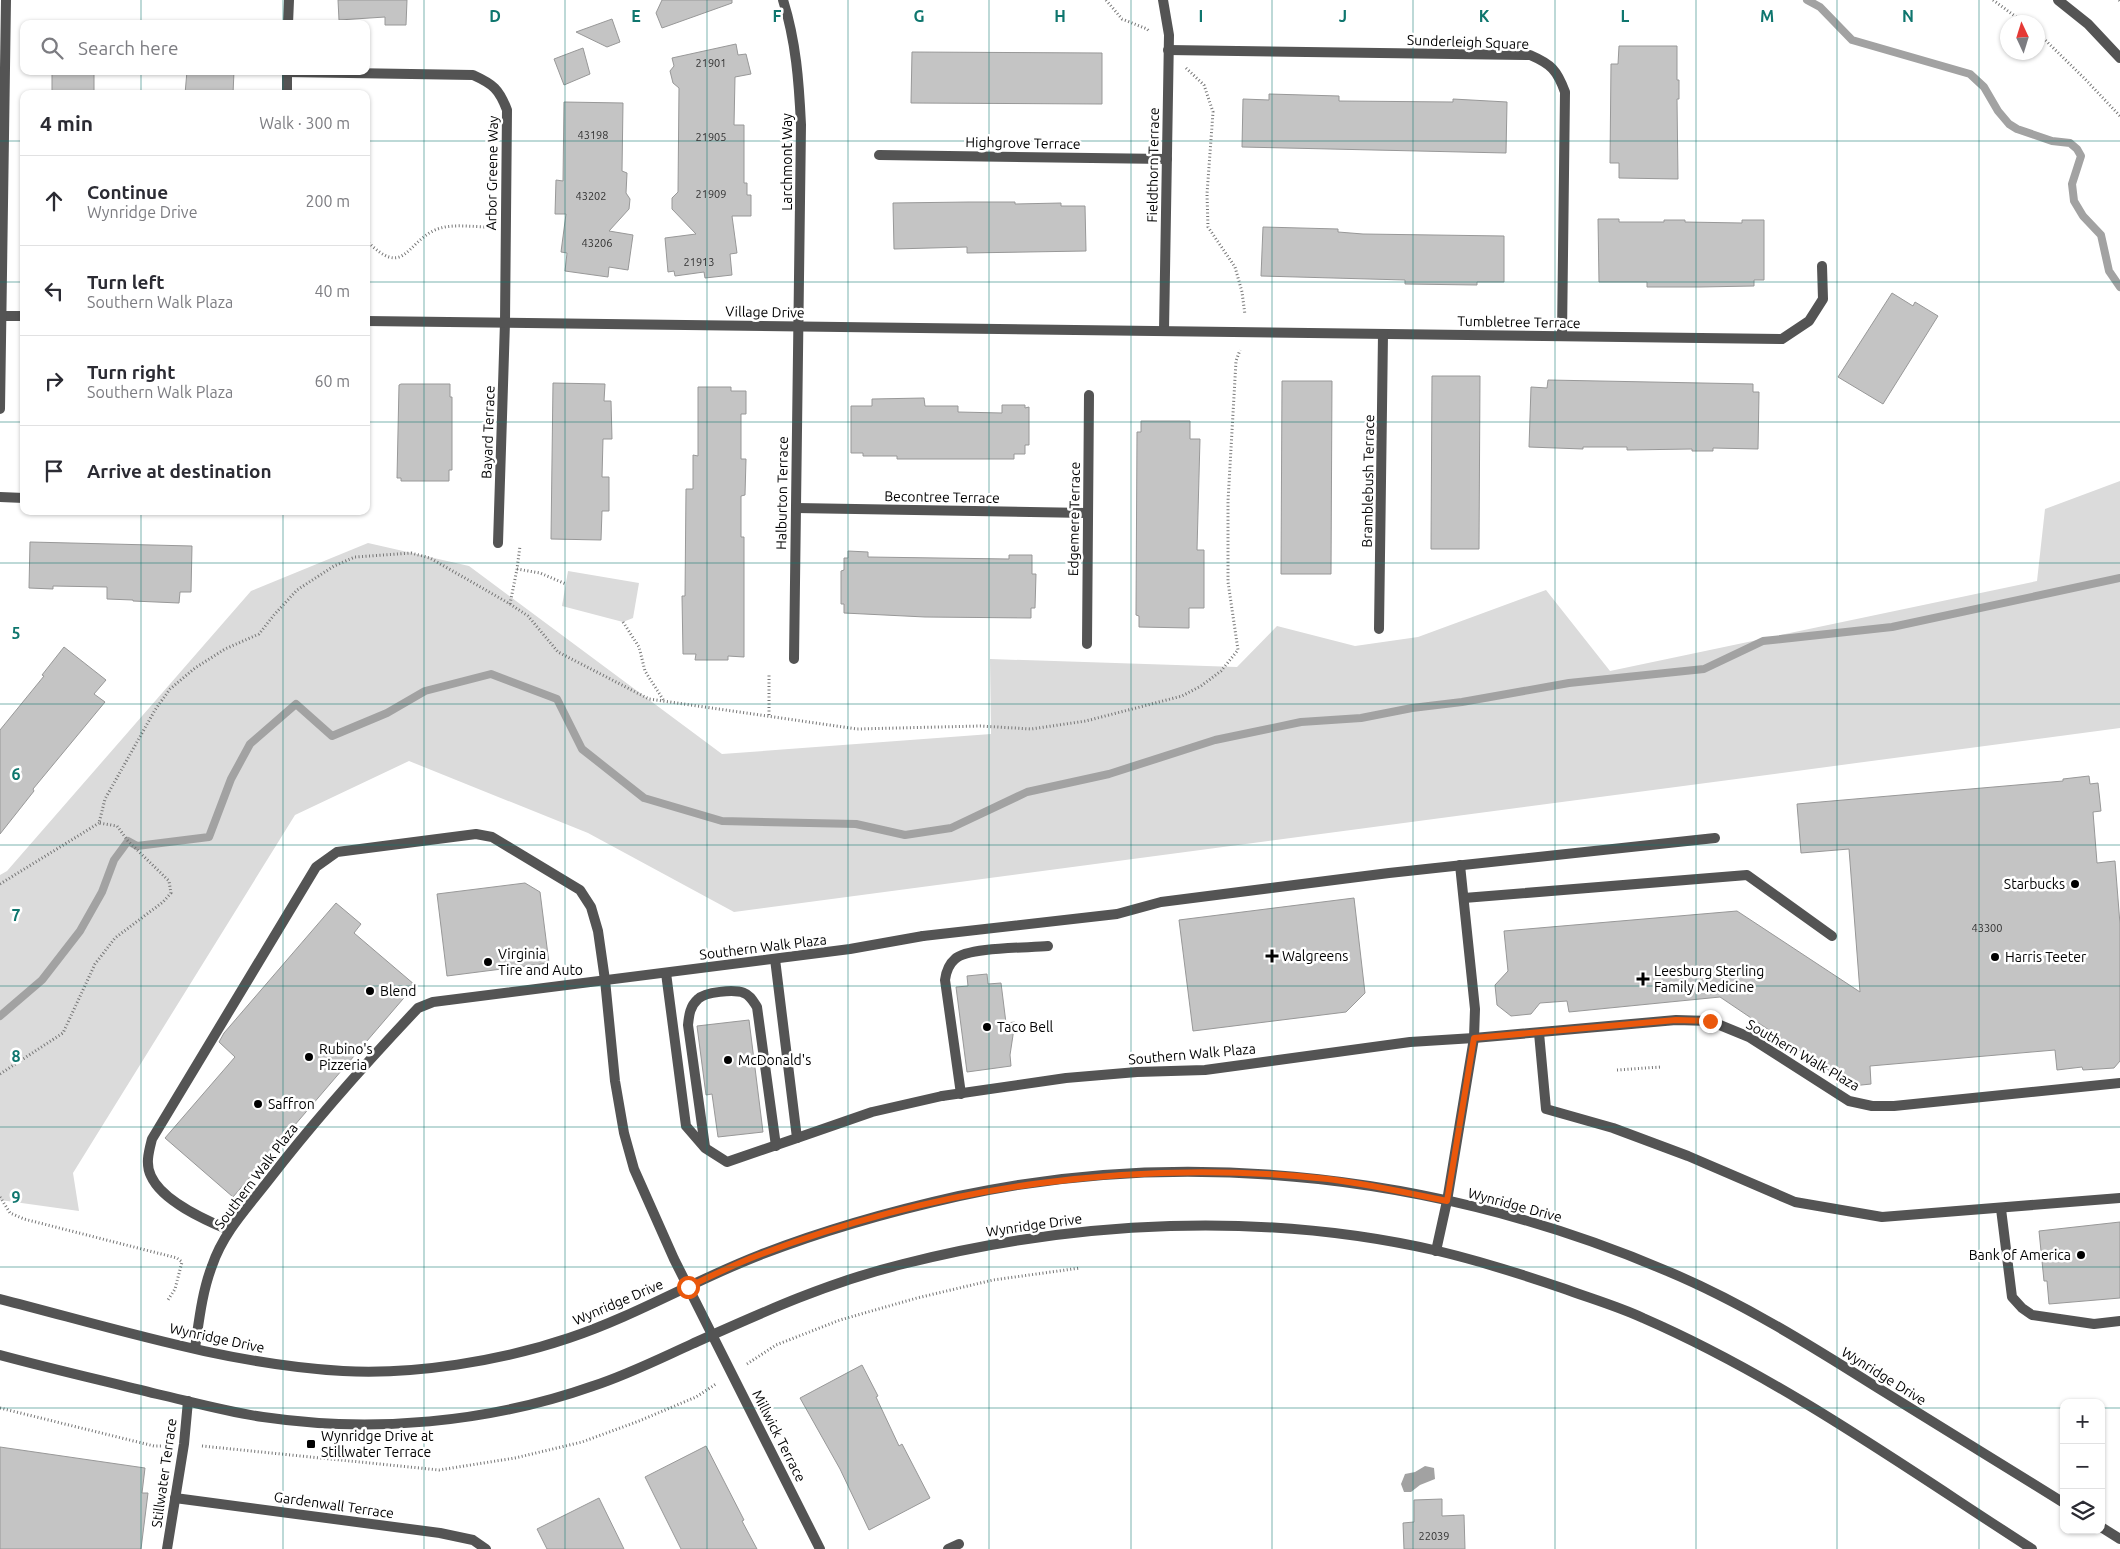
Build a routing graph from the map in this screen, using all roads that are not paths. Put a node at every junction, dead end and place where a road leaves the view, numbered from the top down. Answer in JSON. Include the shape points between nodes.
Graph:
{"nodes":[{"id":1,"x":6,"y":0,"type":"edge"},
{"id":2,"x":288,"y":0,"type":"edge"},
{"id":3,"x":783,"y":0,"type":"edge"},
{"id":4,"x":1163,"y":0,"type":"edge"},
{"id":5,"x":2058,"y":0,"type":"edge"},
{"id":6,"x":288,"y":20,"type":"edge"},
{"id":7,"x":1168,"y":50,"type":"junction"},
{"id":8,"x":2120,"y":58,"type":"edge"},
{"id":9,"x":370,"y":73,"type":"edge"},
{"id":10,"x":287,"y":75,"type":"edge"},
{"id":11,"x":287,"y":90,"type":"edge"},
{"id":12,"x":879,"y":154,"type":"dead end"},
{"id":13,"x":1167,"y":159,"type":"junction"},
{"id":14,"x":1822,"y":266,"type":"dead end"},
{"id":15,"x":1,"y":316,"type":"edge"},
{"id":16,"x":20,"y":316,"type":"edge"},
{"id":17,"x":370,"y":320,"type":"edge"},
{"id":18,"x":504,"y":322,"type":"junction"},
{"id":19,"x":798,"y":326,"type":"junction"},
{"id":20,"x":1164,"y":331,"type":"junction"},
{"id":21,"x":1383,"y":334,"type":"junction"},
{"id":22,"x":1562,"y":336,"type":"junction"},
{"id":23,"x":1089,"y":395,"type":"dead end"},
{"id":24,"x":0,"y":409,"type":"edge"},
{"id":25,"x":0,"y":497,"type":"edge"},
{"id":26,"x":20,"y":498,"type":"edge"},
{"id":27,"x":796,"y":508,"type":"junction"},
{"id":28,"x":1087,"y":514,"type":"junction"},
{"id":29,"x":498,"y":543,"type":"dead end"},
{"id":30,"x":1379,"y":629,"type":"dead end"},
{"id":31,"x":1087,"y":644,"type":"dead end"},
{"id":32,"x":794,"y":659,"type":"dead end"},
{"id":33,"x":1715,"y":838,"type":"dead end"},
{"id":34,"x":1460,"y":865,"type":"junction"},
{"id":35,"x":1464,"y":898,"type":"junction"},
{"id":36,"x":1832,"y":936,"type":"dead end"},
{"id":37,"x":1048,"y":946,"type":"dead end"},
{"id":38,"x":775,"y":959,"type":"junction"},
{"id":39,"x":666,"y":973,"type":"junction"},
{"id":40,"x":605,"y":980,"type":"junction"},
{"id":41,"x":1539,"y":1033,"type":"junction"},
{"id":42,"x":1474,"y":1038,"type":"junction"},
{"id":43,"x":2120,"y":1083,"type":"edge"},
{"id":44,"x":961,"y":1094,"type":"junction"},
{"id":45,"x":797,"y":1138,"type":"junction"},
{"id":46,"x":776,"y":1146,"type":"junction"},
{"id":47,"x":705,"y":1148,"type":"junction"},
{"id":48,"x":2120,"y":1198,"type":"edge"},
{"id":49,"x":1447,"y":1201,"type":"junction"},
{"id":50,"x":2001,"y":1209,"type":"junction"},
{"id":51,"x":229,"y":1230,"type":"junction"},
{"id":52,"x":1436,"y":1251,"type":"junction"},
{"id":53,"x":688,"y":1287,"type":"junction"},
{"id":54,"x":0,"y":1299,"type":"edge"},
{"id":55,"x":2120,"y":1321,"type":"edge"},
{"id":56,"x":713,"y":1335,"type":"junction"},
{"id":57,"x":195,"y":1348,"type":"junction"},
{"id":58,"x":0,"y":1355,"type":"edge"},
{"id":59,"x":188,"y":1402,"type":"junction"},
{"id":60,"x":175,"y":1498,"type":"junction"},
{"id":61,"x":2060,"y":1502,"type":"edge"},
{"id":62,"x":2105,"y":1530,"type":"edge"},
{"id":63,"x":2120,"y":1539,"type":"edge"},
{"id":64,"x":961,"y":1546,"type":"edge"},
{"id":65,"x":167,"y":1549,"type":"edge"},
{"id":66,"x":486,"y":1549,"type":"edge"},
{"id":67,"x":820,"y":1549,"type":"edge"},
{"id":68,"x":948,"y":1549,"type":"edge"},
{"id":69,"x":2032,"y":1549,"type":"edge"}],
"edges":[{"from":1,"to":15,"type":"street"},
{"from":2,"to":6,"type":"street"},
{"from":3,"to":19,"type":"street","name":"Larchmont Way","via":[[799,75]]},
{"from":4,"to":7,"type":"street","name":"Fieldthorn Terrace"},
{"from":5,"to":8,"type":"street","via":[[2088,24]]},
{"from":7,"to":13,"type":"street","name":"Fieldthorn Terrace"},
{"from":7,"to":22,"type":"street","name":"Sunderleigh Square","via":[[1530,55],[1546,62],[1558,75],[1565,92]]},
{"from":9,"to":18,"type":"street","name":"Arbor Greene Way","via":[[473,75],[490,83],[501,95],[507,110]]},
{"from":10,"to":11,"type":"street"},
{"from":12,"to":13,"type":"street","name":"Highgrove Terrace"},
{"from":13,"to":20,"type":"street","name":"Fieldthorn Terrace"},
{"from":14,"to":22,"type":"street","name":"Tumbletree Terrace","via":[[1823,299],[1809,321],[1782,338]]},
{"from":15,"to":16,"type":"street"},
{"from":15,"to":24,"type":"street"},
{"from":17,"to":18,"type":"street","name":"Village Drive"},
{"from":18,"to":19,"type":"street","name":"Village Drive"},
{"from":18,"to":29,"type":"street","name":"Bayard Terrace"},
{"from":19,"to":20,"type":"street","name":"Village Drive"},
{"from":19,"to":27,"type":"street","name":"Halburton Terrace"},
{"from":20,"to":21,"type":"street","name":"Tumbletree Terrace"},
{"from":21,"to":22,"type":"street","name":"Tumbletree Terrace"},
{"from":21,"to":30,"type":"street","name":"Bramblebush Terrace"},
{"from":23,"to":28,"type":"street","name":"Edgemere Terrace"},
{"from":25,"to":26,"type":"street"},
{"from":27,"to":28,"type":"street","name":"Becontree Terrace"},
{"from":27,"to":32,"type":"street","name":"Halburton Terrace"},
{"from":28,"to":31,"type":"street","name":"Edgemere Terrace"},
{"from":33,"to":34,"type":"street","name":"Southern Walk Plaza"},
{"from":34,"to":35,"type":"street"},
{"from":34,"to":38,"type":"street","name":"Southern Walk Plaza","via":[[1161,902],[1117,914],[923,936]]},
{"from":35,"to":36,"type":"street","via":[[1747,875]]},
{"from":35,"to":42,"type":"street","via":[[1475,1009]]},
{"from":37,"to":44,"type":"street","via":[[968,952],[955,959],[947,969],[945,980]]},
{"from":38,"to":39,"type":"street","name":"Southern Walk Plaza"},
{"from":38,"to":45,"type":"street"},
{"from":39,"to":40,"type":"street","name":"Southern Walk Plaza"},
{"from":39,"to":47,"type":"street","via":[[686,1126]]},
{"from":40,"to":51,"type":"street","name":"Southern Walk Plaza","via":[[433,1002],[418,1008],[343,1089]]},
{"from":40,"to":51,"type":"street","via":[[598,931],[591,907],[580,890],[492,837],[476,834],[337,852],[316,867],[152,1139],[147,1160],[150,1176],[160,1190],[202,1219]]},
{"from":40,"to":53,"type":"street","via":[[615,1081],[624,1133],[634,1169]]},
{"from":41,"to":42,"type":"street","name":"Southern Walk Plaza"},
{"from":41,"to":43,"type":"street","name":"Southern Walk Plaza","via":[[1676,1020],[1710,1021],[1749,1037],[1849,1101],[1872,1106]]},
{"from":41,"to":50,"type":"street","via":[[1546,1109],[1613,1128],[1680,1153],[1795,1202],[1882,1218]]},
{"from":42,"to":44,"type":"street","name":"Southern Walk Plaza","via":[[1410,1042],[1205,1070],[1066,1078]]},
{"from":42,"to":49,"type":"street"},
{"from":44,"to":45,"type":"street","name":"Southern Walk Plaza","via":[[872,1112]]},
{"from":45,"to":46,"type":"street","name":"Southern Walk Plaza"},
{"from":46,"to":47,"type":"street","name":"Southern Walk Plaza","via":[[727,1162]]},
{"from":46,"to":47,"type":"street","via":[[757,1007],[752,998],[738,991],[710,993],[698,998],[690,1010],[688,1024]]},
{"from":48,"to":50,"type":"street"},
{"from":49,"to":52,"type":"street"},
{"from":49,"to":53,"type":"street","name":"Wynridge Drive","via":[[1328,1179],[1261,1175],[1114,1175],[1045,1182],[962,1196],[883,1215],[758,1256]]},
{"from":49,"to":61,"type":"street","name":"Wynridge Drive","via":[[1516,1217],[1592,1242],[1669,1271],[1717,1294],[1790,1334]]},
{"from":50,"to":55,"type":"street","via":[[2012,1297],[2022,1308],[2032,1315],[2094,1324]]},
{"from":51,"to":57,"type":"street","name":"Southern Walk Plaza","via":[[212,1266]]},
{"from":52,"to":56,"type":"street","name":"Wynridge Drive","via":[[1326,1233],[1262,1228],[1126,1227],[1057,1234],[978,1246],[899,1264],[774,1307]]},
{"from":52,"to":69,"type":"street","name":"Wynridge Drive","via":[[1515,1272],[1640,1316],[1711,1351],[1820,1413]]},
{"from":53,"to":56,"type":"street"},
{"from":53,"to":57,"type":"street","name":"Wynridge Drive","via":[[611,1322],[532,1349],[415,1369],[347,1372],[239,1358]]},
{"from":54,"to":57,"type":"street","name":"Wynridge Drive"},
{"from":56,"to":59,"type":"street","name":"Wynridge Drive","via":[[591,1387],[533,1404],[447,1420],[324,1424],[260,1417]]},
{"from":56,"to":67,"type":"street","name":"Millwick Terrace"},
{"from":58,"to":59,"type":"street","name":"Wynridge Drive"},
{"from":59,"to":60,"type":"street","name":"Stillwater Terrace"},
{"from":60,"to":65,"type":"street","name":"Stillwater Terrace"},
{"from":60,"to":66,"type":"street","name":"Gardenwall Terrace","via":[[440,1533],[473,1540]]},
{"from":62,"to":63,"type":"street"},
{"from":64,"to":68,"type":"street"}]}
